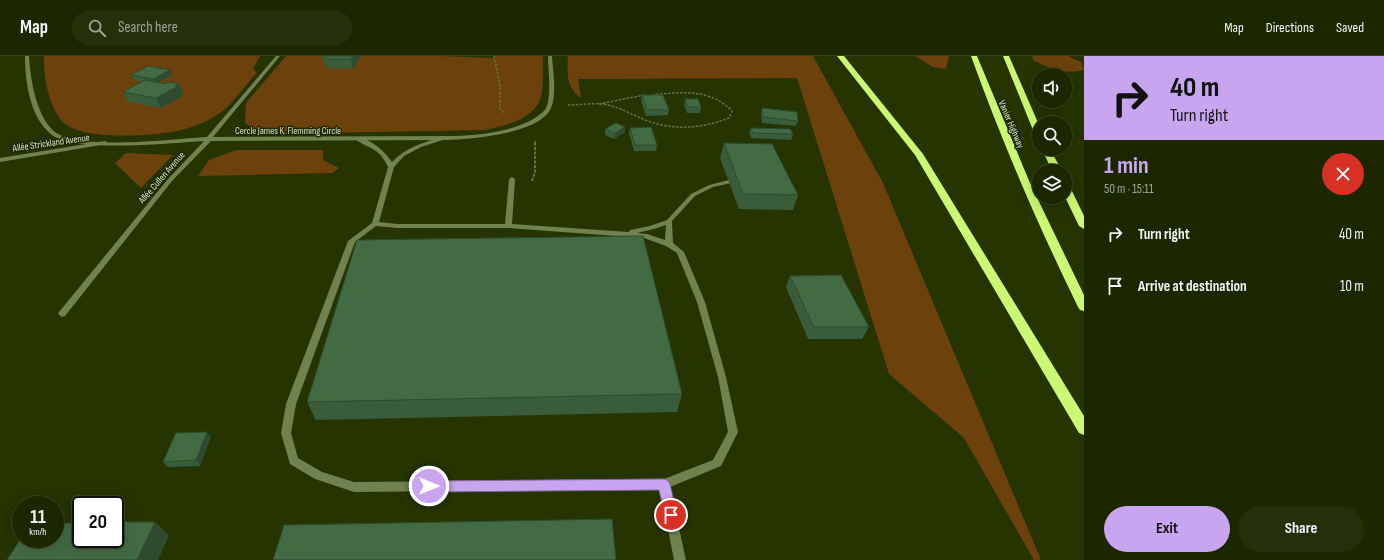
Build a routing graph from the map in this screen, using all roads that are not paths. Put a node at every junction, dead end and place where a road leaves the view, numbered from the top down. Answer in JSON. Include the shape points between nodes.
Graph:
{"nodes":[{"id":1,"x":27,"y":56,"type":"edge"},
{"id":2,"x":278,"y":56,"type":"edge"},
{"id":3,"x":550,"y":56,"type":"edge"},
{"id":4,"x":840,"y":56,"type":"edge"},
{"id":5,"x":974,"y":56,"type":"edge"},
{"id":6,"x":1006,"y":56,"type":"edge"},
{"id":7,"x":1032,"y":118,"type":"edge"},
{"id":8,"x":444,"y":138,"type":"junction"},
{"id":9,"x":210,"y":139,"type":"junction"},
{"id":10,"x":358,"y":139,"type":"junction"},
{"id":11,"x":105,"y":144,"type":"junction"},
{"id":12,"x":0,"y":160,"type":"edge"},
{"id":13,"x":391,"y":167,"type":"junction"},
{"id":14,"x":512,"y":179,"type":"dead end"},
{"id":15,"x":729,"y":182,"type":"dead end"},
{"id":16,"x":1072,"y":201,"type":"edge"},
{"id":17,"x":669,"y":221,"type":"junction"},
{"id":18,"x":375,"y":224,"type":"junction"},
{"id":19,"x":508,"y":226,"type":"junction"},
{"id":20,"x":1084,"y":226,"type":"edge"},
{"id":21,"x":623,"y":234,"type":"junction"},
{"id":22,"x":669,"y":244,"type":"junction"},
{"id":23,"x":1084,"y":307,"type":"edge"},
{"id":24,"x":62,"y":314,"type":"dead end"},
{"id":25,"x":1084,"y":428,"type":"edge"},
{"id":26,"x":664,"y":484,"type":"junction"},
{"id":27,"x":680,"y":560,"type":"edge"}],
"edges":[{"from":1,"to":11,"type":"street","name":"Cercle James K. Flemming Circle","via":[[26,73],[40,116],[47,126],[55,135],[74,141]]},
{"from":2,"to":9,"type":"street","name":"Allée Cullen Avenue"},
{"from":3,"to":8,"type":"street","name":"Cercle James K. Flemming Circle","via":[[548,111],[537,119],[501,133]]},
{"from":4,"to":25,"type":"highway","via":[[919,154]]},
{"from":5,"to":23,"type":"highway","name":"Vanier Highway","via":[[1016,161]]},
{"from":6,"to":7,"type":"highway","name":"Vanier Highway"},
{"from":8,"to":10,"type":"street","name":"Cercle James K. Flemming Circle"},
{"from":8,"to":13,"type":"street","via":[[402,155]]},
{"from":9,"to":10,"type":"street","name":"Cercle James K. Flemming Circle"},
{"from":9,"to":11,"type":"street","name":"Cercle James K. Flemming Circle"},
{"from":9,"to":24,"type":"street","name":"Allée Cullen Avenue","via":[[170,180]]},
{"from":10,"to":13,"type":"street","via":[[382,151]]},
{"from":11,"to":12,"type":"street","name":"Allée Strickland Avenue"},
{"from":13,"to":18,"type":"street"},
{"from":14,"to":19,"type":"street"},
{"from":15,"to":17,"type":"street","via":[[710,186],[692,195]]},
{"from":16,"to":20,"type":"highway"},
{"from":17,"to":21,"type":"street","via":[[652,228]]},
{"from":17,"to":22,"type":"street"},
{"from":18,"to":19,"type":"street"},
{"from":18,"to":26,"type":"street","via":[[352,241],[291,404],[286,433],[294,461],[319,476],[354,487]]},
{"from":19,"to":21,"type":"street"},
{"from":21,"to":22,"type":"street","via":[[645,236]]},
{"from":22,"to":26,"type":"street","via":[[680,252],[700,302],[722,377],[733,432],[718,463]]},
{"from":26,"to":27,"type":"street"}]}
